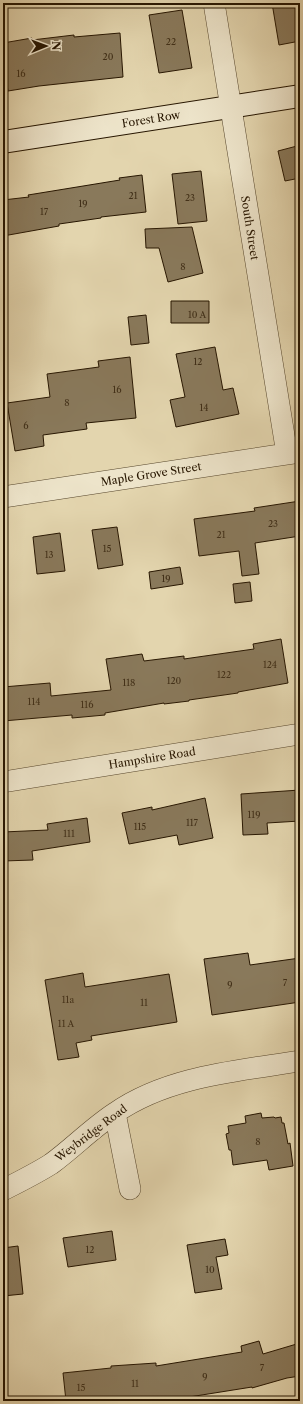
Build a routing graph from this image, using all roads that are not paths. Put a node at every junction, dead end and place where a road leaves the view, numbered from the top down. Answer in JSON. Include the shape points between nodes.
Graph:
{"nodes":[{"id":1,"x":214,"y":3,"type":"edge"},
{"id":2,"x":300,"y":96,"type":"edge"},
{"id":3,"x":230,"y":107,"type":"junction"},
{"id":4,"x":3,"y":142,"type":"edge"},
{"id":5,"x":294,"y":453,"type":"edge"},
{"id":6,"x":3,"y":497,"type":"edge"},
{"id":7,"x":300,"y":734,"type":"edge"},
{"id":8,"x":3,"y":782,"type":"edge"},
{"id":9,"x":300,"y":1061,"type":"edge"},
{"id":10,"x":115,"y":1113,"type":"junction"},
{"id":11,"x":130,"y":1188,"type":"dead end"},
{"id":12,"x":3,"y":1190,"type":"edge"}],
"edges":[{"from":1,"to":3,"type":"street","name":"South Street"},
{"from":2,"to":3,"type":"street","name":"Forest Row"},
{"from":3,"to":4,"type":"street","name":"Forest Row"},
{"from":3,"to":5,"type":"street","name":"South Street"},
{"from":5,"to":6,"type":"street","name":"Maple Grove Street"},
{"from":7,"to":8,"type":"street","name":"Hampshire Road"},
{"from":9,"to":10,"type":"street","name":"Weybridge Road","via":[[223,1073],[176,1084],[139,1099]]},
{"from":10,"to":11,"type":"street"},
{"from":10,"to":12,"type":"street","name":"Weybridge Road","via":[[51,1163],[29,1178]]}]}
